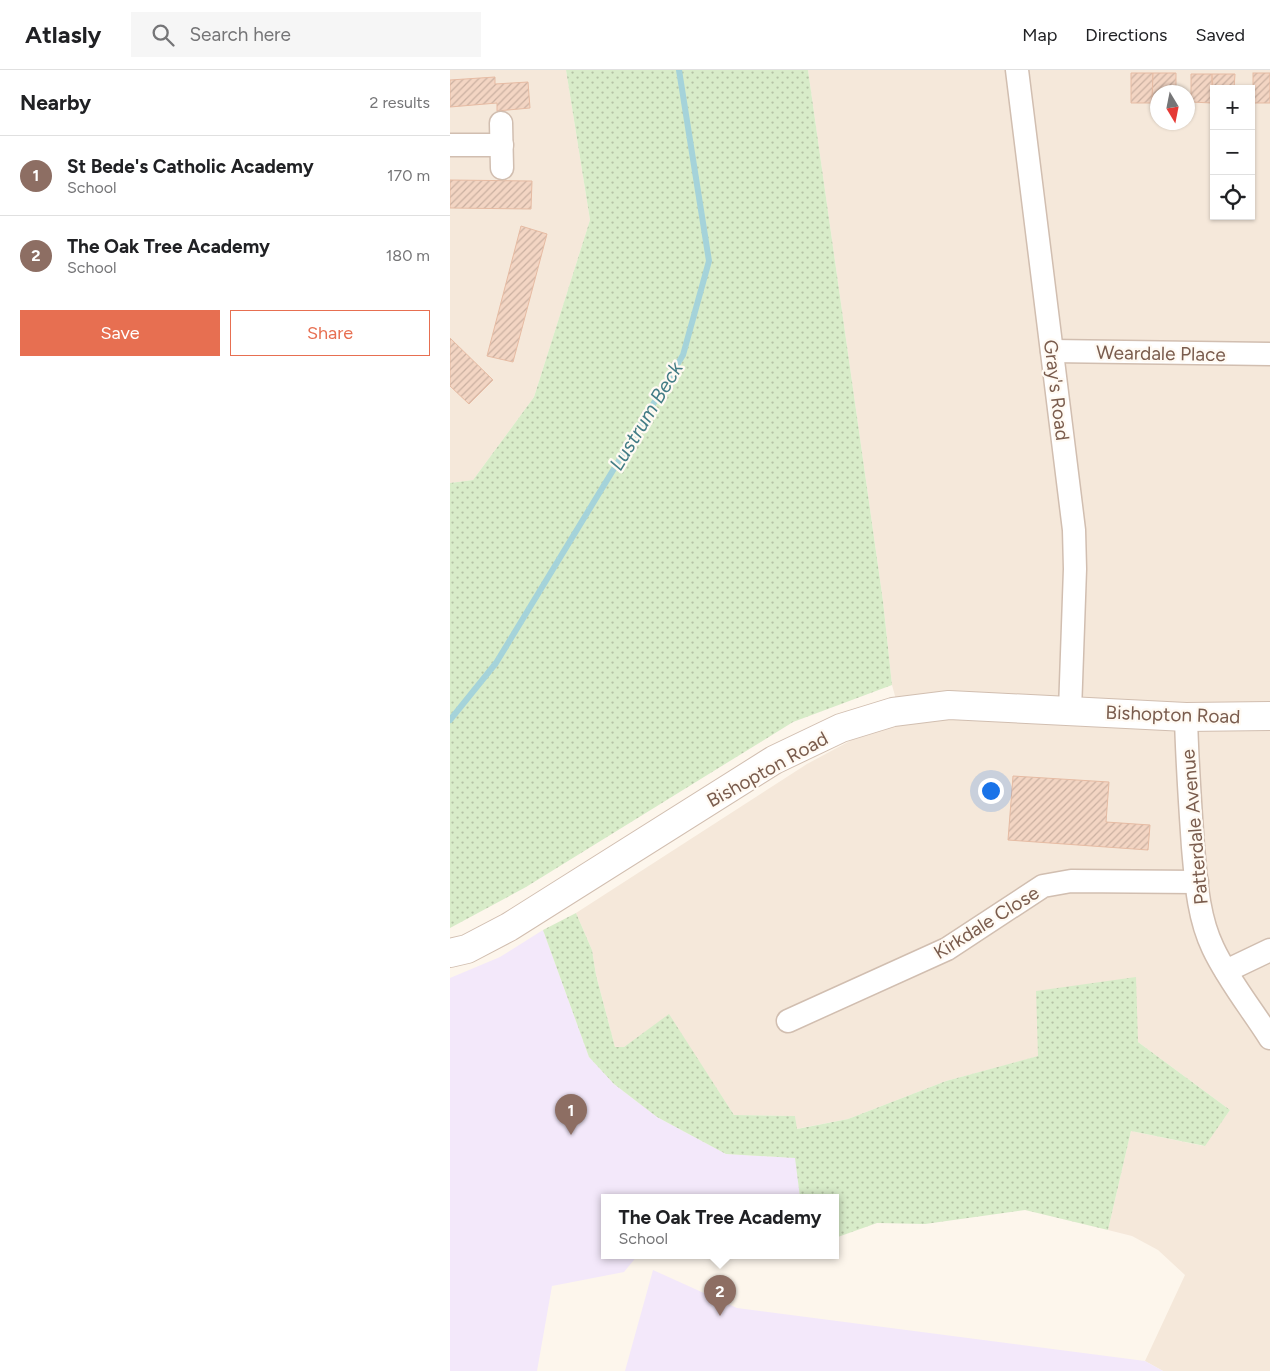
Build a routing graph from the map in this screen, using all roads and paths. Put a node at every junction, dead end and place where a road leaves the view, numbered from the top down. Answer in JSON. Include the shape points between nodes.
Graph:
{"nodes":[{"id":1,"x":1016,"y":70,"type":"edge"},
{"id":2,"x":450,"y":145,"type":"edge"},
{"id":3,"x":502,"y":168,"type":"dead end"},
{"id":4,"x":1052,"y":351,"type":"junction"},
{"id":5,"x":1270,"y":354,"type":"edge"},
{"id":6,"x":1070,"y":711,"type":"junction"},
{"id":7,"x":1270,"y":716,"type":"edge"},
{"id":8,"x":1186,"y":717,"type":"junction"},
{"id":9,"x":1196,"y":882,"type":"junction"},
{"id":10,"x":1270,"y":950,"type":"edge"},
{"id":11,"x":450,"y":953,"type":"edge"},
{"id":12,"x":1226,"y":971,"type":"junction"},
{"id":13,"x":788,"y":1021,"type":"dead end"},
{"id":14,"x":1270,"y":1038,"type":"edge"}],
"edges":[{"from":1,"to":4,"type":"street","name":"Gray's Road"},
{"from":2,"to":3,"type":"street","via":[[501,134]]},
{"from":4,"to":5,"type":"street","name":"Weardale Place"},
{"from":4,"to":6,"type":"street","name":"Gray's Road","via":[[1074,530]]},
{"from":6,"to":8,"type":"street","name":"Bishopton Road"},
{"from":6,"to":11,"type":"street","name":"Bishopton Road","via":[[949,705],[893,712],[841,728],[774,760],[509,926],[467,949]]},
{"from":7,"to":8,"type":"street","name":"Bishopton Road"},
{"from":8,"to":9,"type":"street","name":"Patterdale Avenue"},
{"from":9,"to":12,"type":"street","name":"Patterdale Avenue","via":[[1212,946]]},
{"from":9,"to":13,"type":"street","name":"Kirkdale Close","via":[[1071,881],[1043,886],[948,949]]},
{"from":10,"to":12,"type":"street"},
{"from":12,"to":14,"type":"street","name":"Patterdale Avenue"}]}
